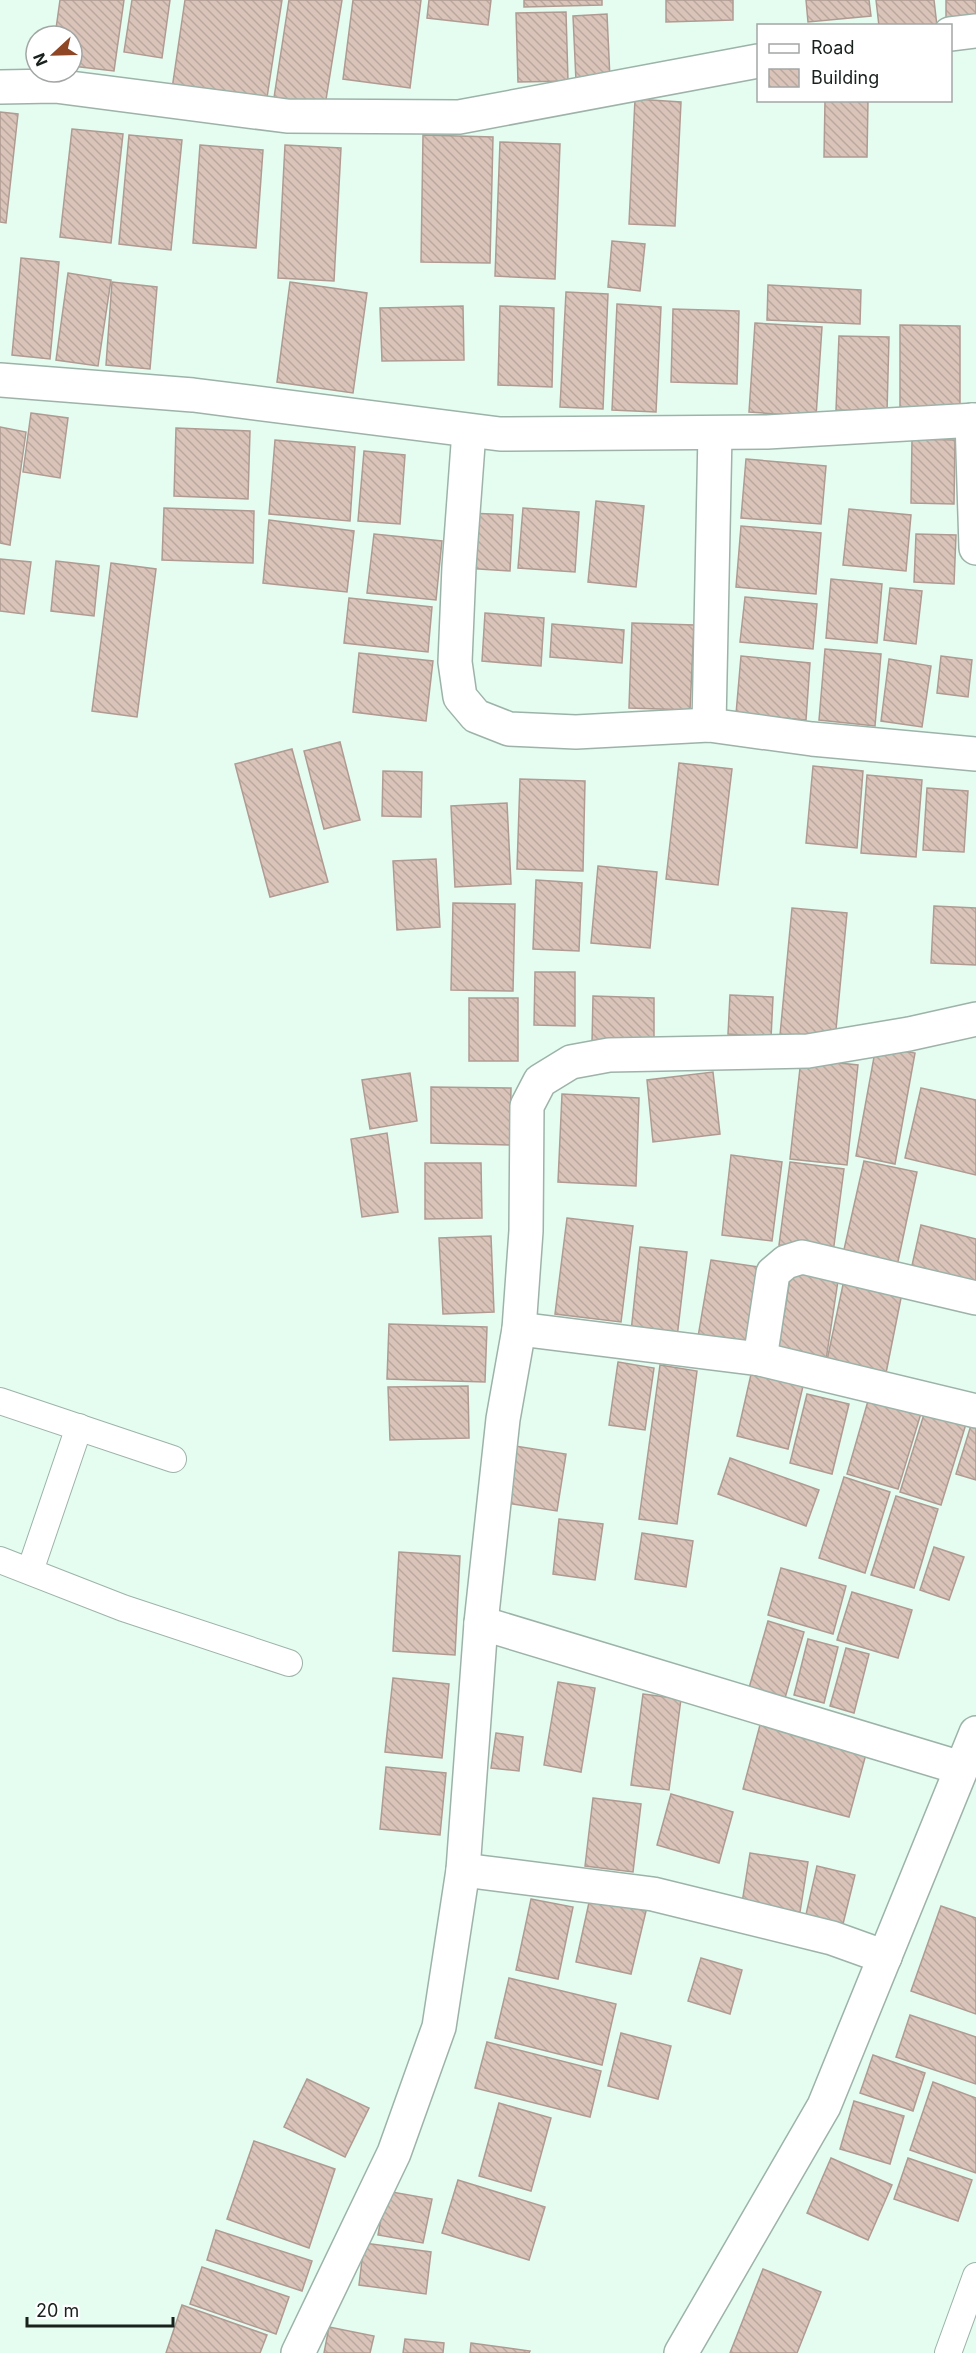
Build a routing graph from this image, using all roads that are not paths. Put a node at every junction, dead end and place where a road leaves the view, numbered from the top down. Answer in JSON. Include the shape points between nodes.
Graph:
{"nodes":[{"id":1,"x":976,"y":31,"type":"edge"},
{"id":2,"x":952,"y":34,"type":"edge"},
{"id":3,"x":757,"y":62,"type":"edge"},
{"id":4,"x":0,"y":87,"type":"edge"},
{"id":5,"x":0,"y":380,"type":"edge"},
{"id":6,"x":974,"y":420,"type":"edge"},
{"id":7,"x":469,"y":431,"type":"junction"},
{"id":8,"x":715,"y":434,"type":"junction"},
{"id":9,"x":976,"y":548,"type":"edge"},
{"id":10,"x":709,"y":724,"type":"junction"},
{"id":11,"x":976,"y":754,"type":"edge"},
{"id":12,"x":976,"y":1019,"type":"edge"},
{"id":13,"x":976,"y":1298,"type":"edge"},
{"id":14,"x":519,"y":1329,"type":"junction"},
{"id":15,"x":760,"y":1359,"type":"junction"},
{"id":16,"x":0,"y":1401,"type":"edge"},
{"id":17,"x":976,"y":1411,"type":"edge"},
{"id":18,"x":79,"y":1427,"type":"junction"},
{"id":19,"x":173,"y":1459,"type":"dead end"},
{"id":20,"x":0,"y":1560,"type":"edge"},
{"id":21,"x":30,"y":1570,"type":"junction"},
{"id":22,"x":481,"y":1623,"type":"junction"},
{"id":23,"x":289,"y":1663,"type":"dead end"},
{"id":24,"x":976,"y":1733,"type":"edge"},
{"id":25,"x":961,"y":1768,"type":"junction"},
{"id":26,"x":463,"y":1870,"type":"junction"},
{"id":27,"x":885,"y":1957,"type":"junction"},
{"id":28,"x":976,"y":2276,"type":"edge"},
{"id":29,"x":298,"y":2353,"type":"edge"},
{"id":30,"x":681,"y":2353,"type":"edge"},
{"id":31,"x":948,"y":2353,"type":"edge"}],
"edges":[{"from":1,"to":2,"type":"street"},
{"from":3,"to":4,"type":"street","via":[[459,117],[287,116],[55,86]]},
{"from":5,"to":7,"type":"street","via":[[193,395]]},
{"from":6,"to":8,"type":"street"},
{"from":6,"to":9,"type":"street"},
{"from":7,"to":8,"type":"street"},
{"from":7,"to":10,"type":"street","via":[[455,662],[460,697],[476,716],[509,729],[576,732]]},
{"from":8,"to":10,"type":"street"},
{"from":10,"to":11,"type":"street","via":[[812,739]]},
{"from":12,"to":14,"type":"street","via":[[808,1051],[609,1055],[571,1062],[540,1081],[527,1106],[526,1231]]},
{"from":13,"to":15,"type":"street","via":[[802,1257],[786,1262],[773,1273]]},
{"from":14,"to":15,"type":"street"},
{"from":14,"to":22,"type":"street","via":[[503,1419]]},
{"from":15,"to":17,"type":"street"},
{"from":16,"to":18,"type":"lane"},
{"from":18,"to":19,"type":"lane"},
{"from":18,"to":21,"type":"lane"},
{"from":20,"to":21,"type":"lane"},
{"from":21,"to":23,"type":"lane","via":[[123,1608]]},
{"from":22,"to":25,"type":"street"},
{"from":22,"to":26,"type":"street"},
{"from":24,"to":25,"type":"street"},
{"from":25,"to":27,"type":"street"},
{"from":26,"to":27,"type":"street","via":[[653,1894],[832,1938]]},
{"from":26,"to":29,"type":"street","via":[[439,2027],[394,2153]]},
{"from":27,"to":30,"type":"street","via":[[824,2106]]},
{"from":28,"to":31,"type":"lane"}]}
